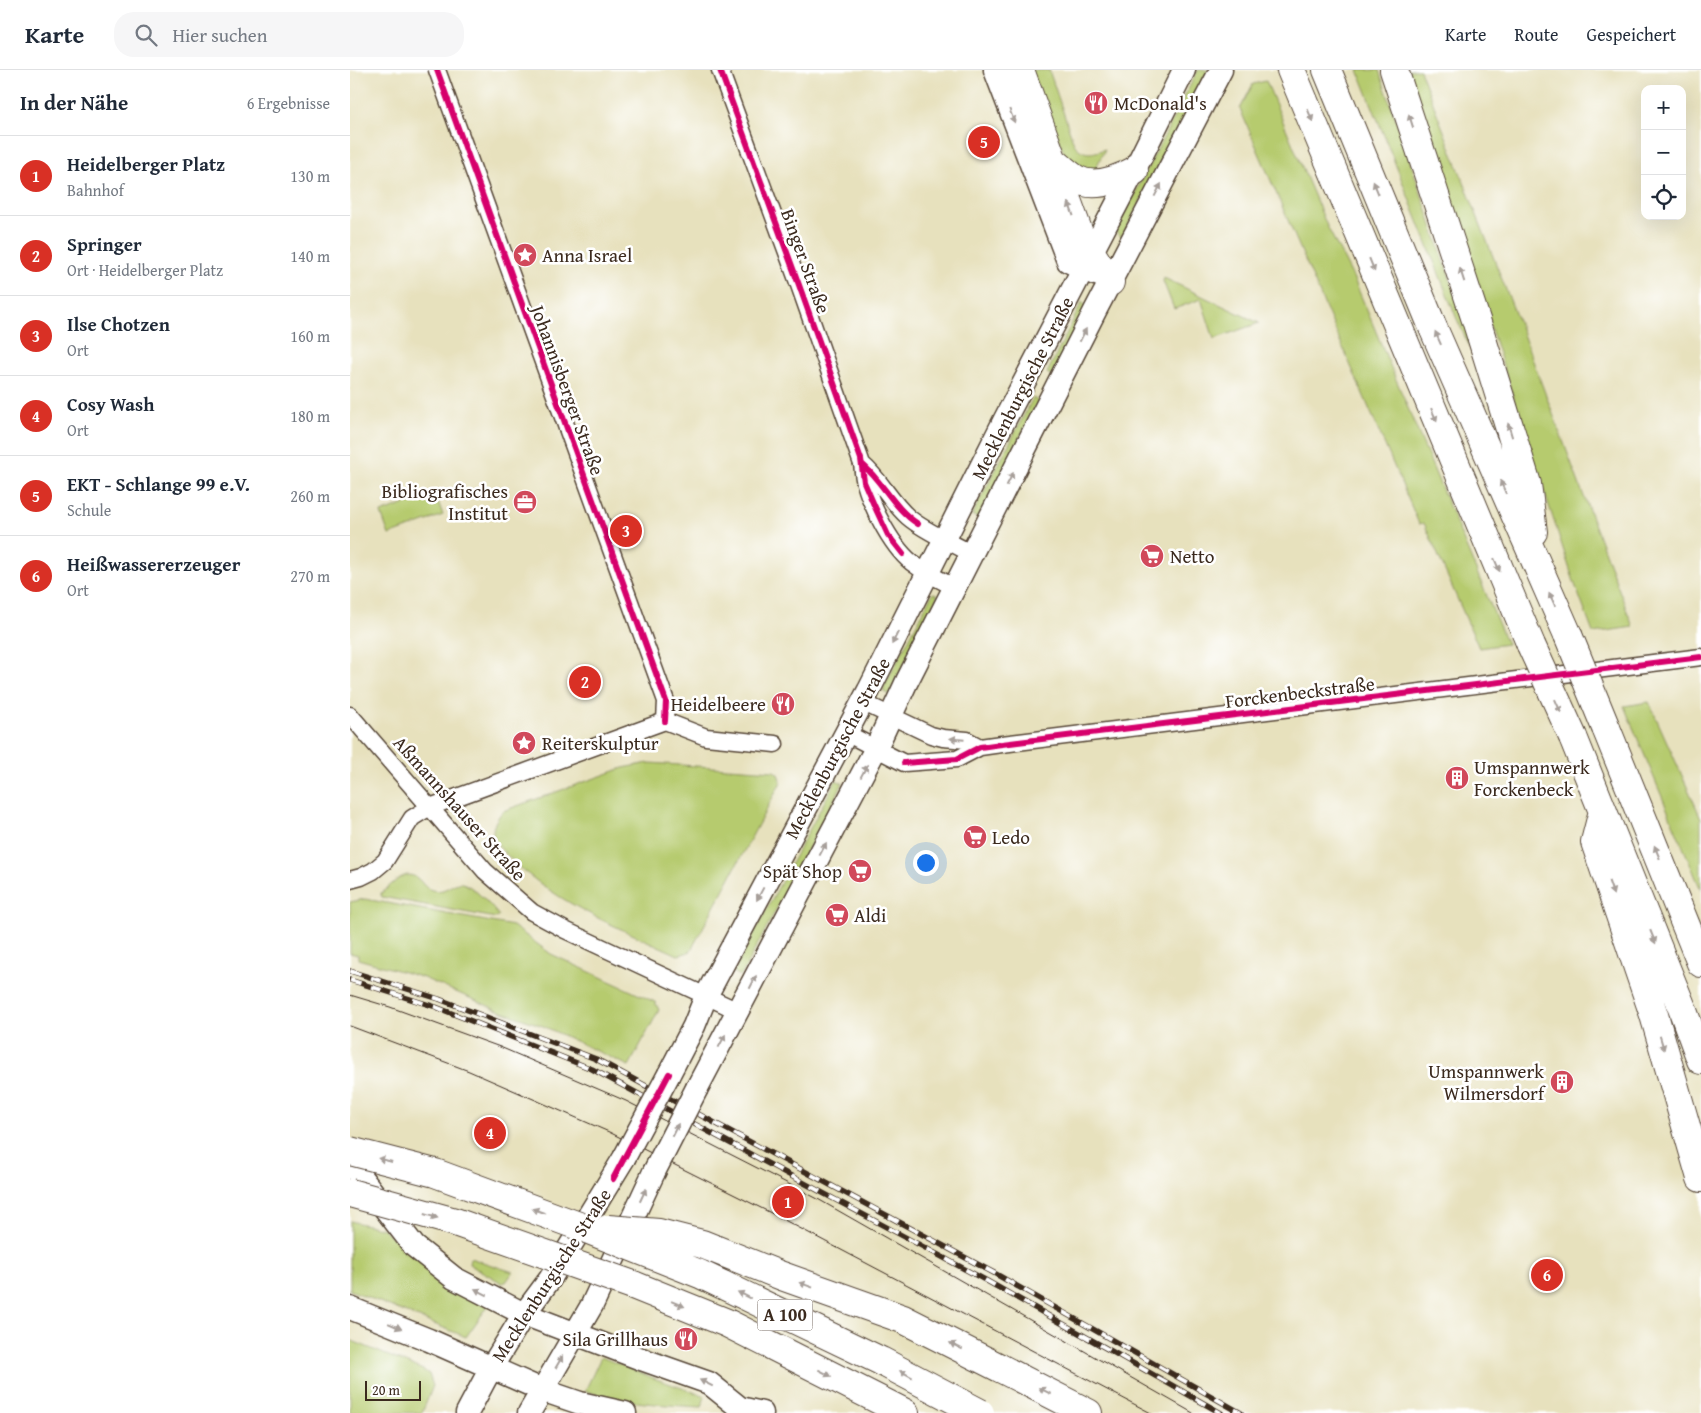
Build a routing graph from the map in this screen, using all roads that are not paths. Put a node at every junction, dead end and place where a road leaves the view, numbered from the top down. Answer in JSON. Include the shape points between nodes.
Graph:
{"nodes":[{"id":1,"x":438,"y":70,"type":"edge"},
{"id":2,"x":720,"y":70,"type":"edge"},
{"id":3,"x":995,"y":70,"type":"edge"},
{"id":4,"x":1020,"y":70,"type":"edge"},
{"id":5,"x":1184,"y":70,"type":"edge"},
{"id":6,"x":1221,"y":70,"type":"edge"},
{"id":7,"x":1291,"y":70,"type":"edge"},
{"id":8,"x":1327,"y":70,"type":"edge"},
{"id":9,"x":1394,"y":70,"type":"edge"},
{"id":10,"x":1054,"y":162,"type":"junction"},
{"id":11,"x":1134,"y":172,"type":"junction"},
{"id":12,"x":1087,"y":260,"type":"junction"},
{"id":13,"x":1110,"y":282,"type":"junction"},
{"id":14,"x":1026,"y":378,"type":"junction"},
{"id":15,"x":1054,"y":392,"type":"junction"},
{"id":16,"x":862,"y":464,"type":"junction"},
{"id":17,"x":945,"y":539,"type":"junction"},
{"id":18,"x":972,"y":554,"type":"junction"},
{"id":19,"x":1537,"y":563,"type":"junction"},
{"id":20,"x":928,"y":573,"type":"junction"},
{"id":21,"x":955,"y":588,"type":"junction"},
{"id":22,"x":1701,"y":657,"type":"edge"},
{"id":23,"x":862,"y":702,"type":"junction"},
{"id":24,"x":350,"y":715,"type":"edge"},
{"id":25,"x":891,"y":716,"type":"junction"},
{"id":26,"x":665,"y":721,"type":"junction"},
{"id":27,"x":846,"y":733,"type":"junction"},
{"id":28,"x":774,"y":744,"type":"dead end"},
{"id":29,"x":980,"y":747,"type":"junction"},
{"id":30,"x":876,"y":748,"type":"junction"},
{"id":31,"x":430,"y":807,"type":"junction"},
{"id":32,"x":1603,"y":810,"type":"junction"},
{"id":33,"x":350,"y":880,"type":"edge"},
{"id":34,"x":1701,"y":963,"type":"edge"},
{"id":35,"x":706,"y":996,"type":"junction"},
{"id":36,"x":738,"y":1011,"type":"junction"},
{"id":37,"x":1701,"y":1060,"type":"edge"},
{"id":38,"x":350,"y":1151,"type":"edge"},
{"id":39,"x":350,"y":1163,"type":"edge"},
{"id":40,"x":1701,"y":1178,"type":"edge"},
{"id":41,"x":350,"y":1193,"type":"edge"},
{"id":42,"x":584,"y":1228,"type":"junction"},
{"id":43,"x":350,"y":1308,"type":"edge"},
{"id":44,"x":524,"y":1314,"type":"junction"},
{"id":45,"x":575,"y":1333,"type":"junction"},
{"id":46,"x":491,"y":1368,"type":"junction"},
{"id":47,"x":542,"y":1390,"type":"junction"},
{"id":48,"x":741,"y":1412,"type":"edge"},
{"id":49,"x":468,"y":1413,"type":"edge"},
{"id":50,"x":529,"y":1413,"type":"edge"},
{"id":51,"x":625,"y":1413,"type":"edge"},
{"id":52,"x":906,"y":1413,"type":"edge"},
{"id":53,"x":980,"y":1413,"type":"edge"},
{"id":54,"x":1088,"y":1413,"type":"edge"}],
"edges":[{"from":1,"to":26,"type":"street","name":"Johannisberger Straße","via":[[666,701]]},
{"from":2,"to":16,"type":"street","name":"Binger Straße"},
{"from":3,"to":12,"type":"main road","one_way":true,"via":[[1068,261]]},
{"from":4,"to":10,"type":"highway"},
{"from":5,"to":11,"type":"main road","name":"Mecklenburgische Straße"},
{"from":13,"to":6,"type":"main road","name":"Mecklenburgische Straße","one_way":true},
{"from":7,"to":32,"type":"highway","one_way":true,"bridge":true},
{"from":19,"to":8,"type":"highway","one_way":true,"via":[[1434,330]]},
{"from":19,"to":9,"type":"highway","one_way":true,"via":[[1527,484]]},
{"from":10,"to":11,"type":"highway","via":[[1077,180],[1091,183],[1118,179]]},
{"from":12,"to":10,"type":"highway","one_way":true},
{"from":11,"to":12,"type":"main road","name":"Mecklenburgische Straße"},
{"from":12,"to":13,"type":"highway"},
{"from":12,"to":14,"type":"main road","name":"Mecklenburgische Straße"},
{"from":15,"to":13,"type":"main road","name":"Mecklenburgische Straße","one_way":true},
{"from":14,"to":15,"type":"main road"},
{"from":14,"to":17,"type":"main road","name":"Mecklenburgische Straße"},
{"from":18,"to":15,"type":"main road","name":"Mecklenburgische Straße","one_way":true},
{"from":16,"to":17,"type":"street","name":"Binger Straße","via":[[875,474],[906,515]]},
{"from":16,"to":20,"type":"street","name":"Binger Straße","via":[[864,482],[888,535],[902,554]]},
{"from":17,"to":18,"type":"street","name":"Binger Straße"},
{"from":17,"to":20,"type":"main road","name":"Mecklenburgische Straße"},
{"from":18,"to":21,"type":"main road","name":"Mecklenburgische Straße"},
{"from":34,"to":19,"type":"highway","one_way":true,"bridge":true},
{"from":20,"to":21,"type":"street","name":"Binger Straße"},
{"from":20,"to":23,"type":"main road","name":"Mecklenburgische Straße","one_way":true},
{"from":21,"to":25,"type":"main road","name":"Mecklenburgische Straße"},
{"from":22,"to":29,"type":"street","name":"Forckenbeckstraße"},
{"from":23,"to":25,"type":"street","name":"Forckenbeckstraße"},
{"from":23,"to":27,"type":"main road","name":"Mecklenburgische Straße"},
{"from":24,"to":31,"type":"street","name":"Aßmannshauser Straße"},
{"from":29,"to":25,"type":"street","name":"Forckenbeckstraße","one_way":true,"via":[[968,740],[931,734]]},
{"from":25,"to":30,"type":"main road","name":"Mecklenburgische Straße"},
{"from":26,"to":28,"type":"street","via":[[706,737]]},
{"from":26,"to":31,"type":"street"},
{"from":27,"to":30,"type":"street","name":"Forckenbeckstraße"},
{"from":27,"to":35,"type":"main road","name":"Mecklenburgische Straße","one_way":true},
{"from":29,"to":30,"type":"street","name":"Forckenbeckstraße","via":[[957,758],[904,763]]},
{"from":36,"to":30,"type":"main road","name":"Mecklenburgische Straße","one_way":true},
{"from":31,"to":33,"type":"street","via":[[412,818],[384,861],[373,871]]},
{"from":31,"to":35,"type":"street","name":"Aßmannshauser Straße","via":[[485,871],[532,912]]},
{"from":32,"to":37,"type":"highway","one_way":true},
{"from":32,"to":40,"type":"highway","one_way":true,"via":[[1595,842],[1654,1015]]},
{"from":35,"to":36,"type":"street","name":"Aßmannshauser Straße"},
{"from":35,"to":44,"type":"main road","name":"Mecklenburgische Straße","bridge":true,"via":[[694,1026],[624,1158],[550,1279]]},
{"from":45,"to":36,"type":"main road","name":"Mecklenburgische Straße","one_way":true,"bridge":true,"via":[[592,1305],[654,1172]]},
{"from":42,"to":38,"type":"highway","number":"A 100","one_way":true,"bridge":true,"via":[[435,1173]]},
{"from":44,"to":39,"type":"main road","one_way":true,"via":[[454,1278],[423,1254]]},
{"from":41,"to":52,"type":"highway","number":"A 100","one_way":true,"bridge":true,"via":[[455,1222],[633,1285],[727,1323]]},
{"from":53,"to":42,"type":"highway","number":"A 100","one_way":true,"bridge":true,"via":[[881,1361],[700,1274]]},
{"from":54,"to":42,"type":"highway","one_way":true,"bridge":true,"via":[[903,1319],[702,1244],[659,1233]]},
{"from":43,"to":46,"type":"main road","one_way":true},
{"from":44,"to":45,"type":"main road"},
{"from":44,"to":46,"type":"main road","name":"Mecklenburgische Straße"},
{"from":47,"to":45,"type":"main road","name":"Mecklenburgische Straße","one_way":true},
{"from":48,"to":45,"type":"main road","one_way":true,"via":[[709,1383]]},
{"from":46,"to":47,"type":"main road"},
{"from":46,"to":49,"type":"main road","name":"Mecklenburgische Straße"},
{"from":47,"to":50,"type":"main road","name":"Mecklenburgische Straße"},
{"from":47,"to":51,"type":"main road"}]}
